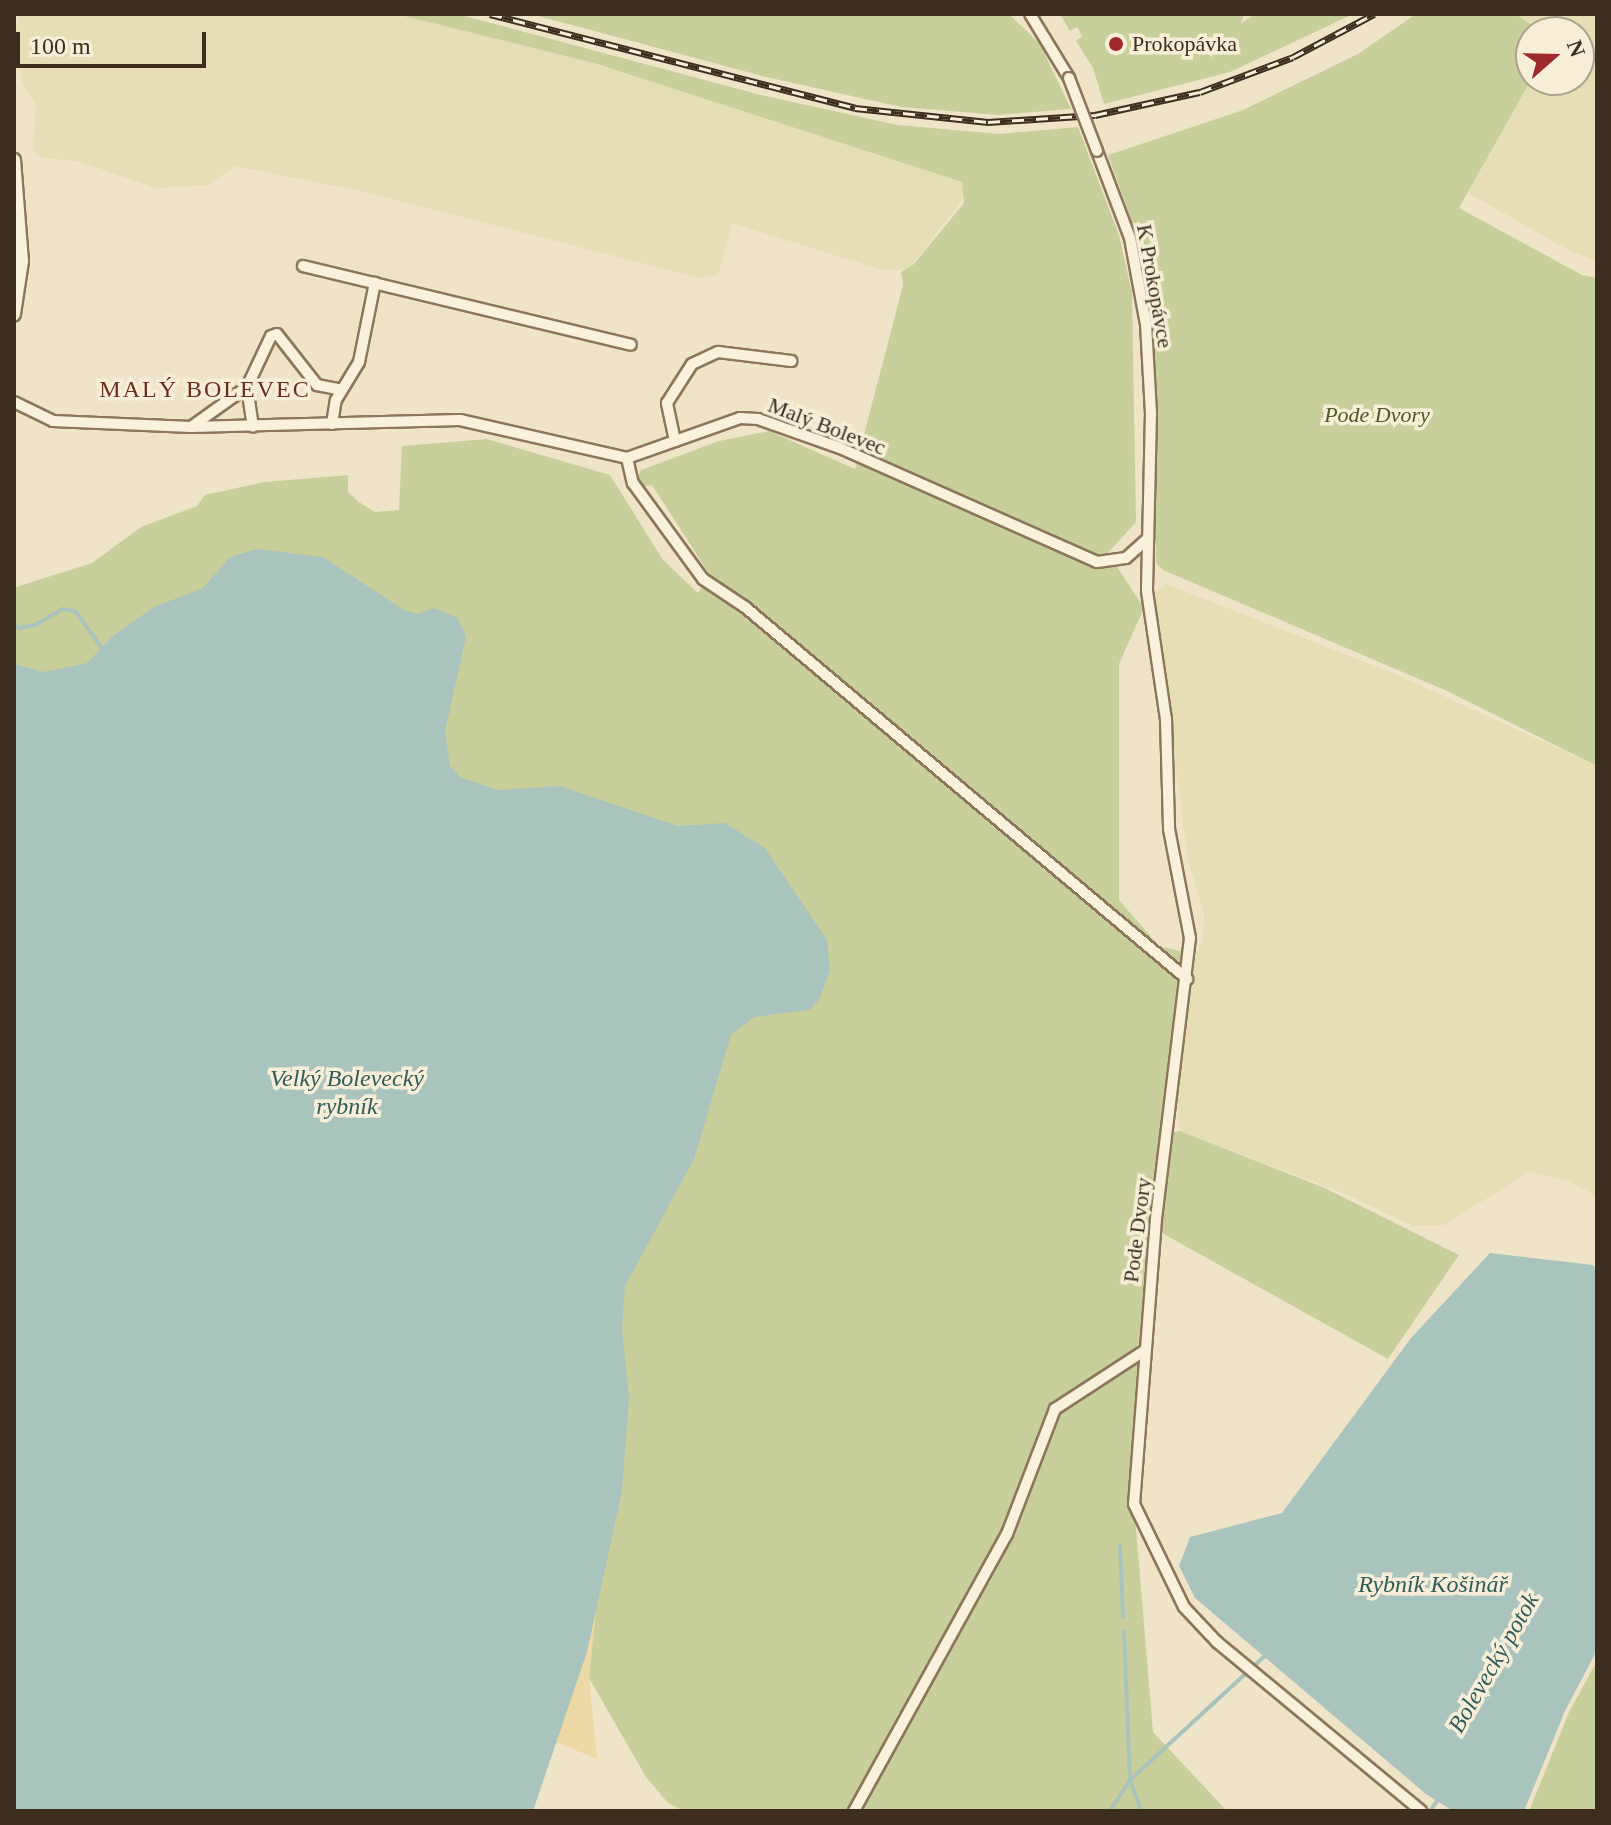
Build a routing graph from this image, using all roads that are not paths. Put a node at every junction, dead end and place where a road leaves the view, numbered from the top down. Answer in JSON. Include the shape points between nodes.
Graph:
{"nodes":[{"id":1,"x":1030,"y":14,"type":"edge"},
{"id":2,"x":14,"y":162,"type":"edge"},
{"id":3,"x":303,"y":266,"type":"dead end"},
{"id":4,"x":375,"y":283,"type":"junction"},
{"id":5,"x":14,"y":314,"type":"edge"},
{"id":6,"x":631,"y":345,"type":"dead end"},
{"id":7,"x":791,"y":361,"type":"dead end"},
{"id":8,"x":247,"y":387,"type":"junction"},
{"id":9,"x":342,"y":390,"type":"junction"},
{"id":10,"x":14,"y":402,"type":"edge"},
{"id":11,"x":332,"y":424,"type":"junction"},
{"id":12,"x":191,"y":427,"type":"junction"},
{"id":13,"x":253,"y":427,"type":"junction"},
{"id":14,"x":675,"y":441,"type":"junction"},
{"id":15,"x":627,"y":458,"type":"junction"},
{"id":16,"x":1148,"y":538,"type":"junction"},
{"id":17,"x":1187,"y":979,"type":"junction"},
{"id":18,"x":1144,"y":1351,"type":"junction"},
{"id":19,"x":854,"y":1811,"type":"edge"},
{"id":20,"x":1421,"y":1811,"type":"edge"}],
"edges":[{"from":1,"to":16,"type":"street","name":"K Prokopávce","bridge":true,"via":[[1069,78],[1130,238],[1146,324],[1151,413]]},
{"from":2,"to":5,"type":"street","via":[[22,261]]},
{"from":3,"to":4,"type":"street"},
{"from":4,"to":6,"type":"street"},
{"from":4,"to":9,"type":"street","via":[[359,362]]},
{"from":7,"to":14,"type":"street","via":[[718,352],[692,364],[667,403]]},
{"from":8,"to":9,"type":"street","via":[[271,336],[277,334],[317,385]]},
{"from":8,"to":12,"type":"street"},
{"from":8,"to":13,"type":"street"},
{"from":9,"to":11,"type":"street"},
{"from":10,"to":12,"type":"street","via":[[53,421]]},
{"from":11,"to":13,"type":"street"},
{"from":11,"to":15,"type":"street","via":[[460,420]]},
{"from":12,"to":13,"type":"street"},
{"from":14,"to":15,"type":"street","name":"Malý Bolevec"},
{"from":14,"to":16,"type":"street","name":"Malý Bolevec","via":[[740,418],[758,419],[840,448],[1097,562],[1126,558]]},
{"from":15,"to":17,"type":"street","via":[[633,483],[703,579],[745,607]]},
{"from":16,"to":17,"type":"street","name":"Pode Dvory","via":[[1147,591],[1166,719],[1168,817],[1190,938]]},
{"from":17,"to":18,"type":"street","name":"Pode Dvory"},
{"from":18,"to":19,"type":"street","via":[[1055,1409],[1007,1534]]},
{"from":18,"to":20,"type":"street","name":"Pode Dvory","via":[[1134,1504],[1184,1607],[1242,1663]]}]}
